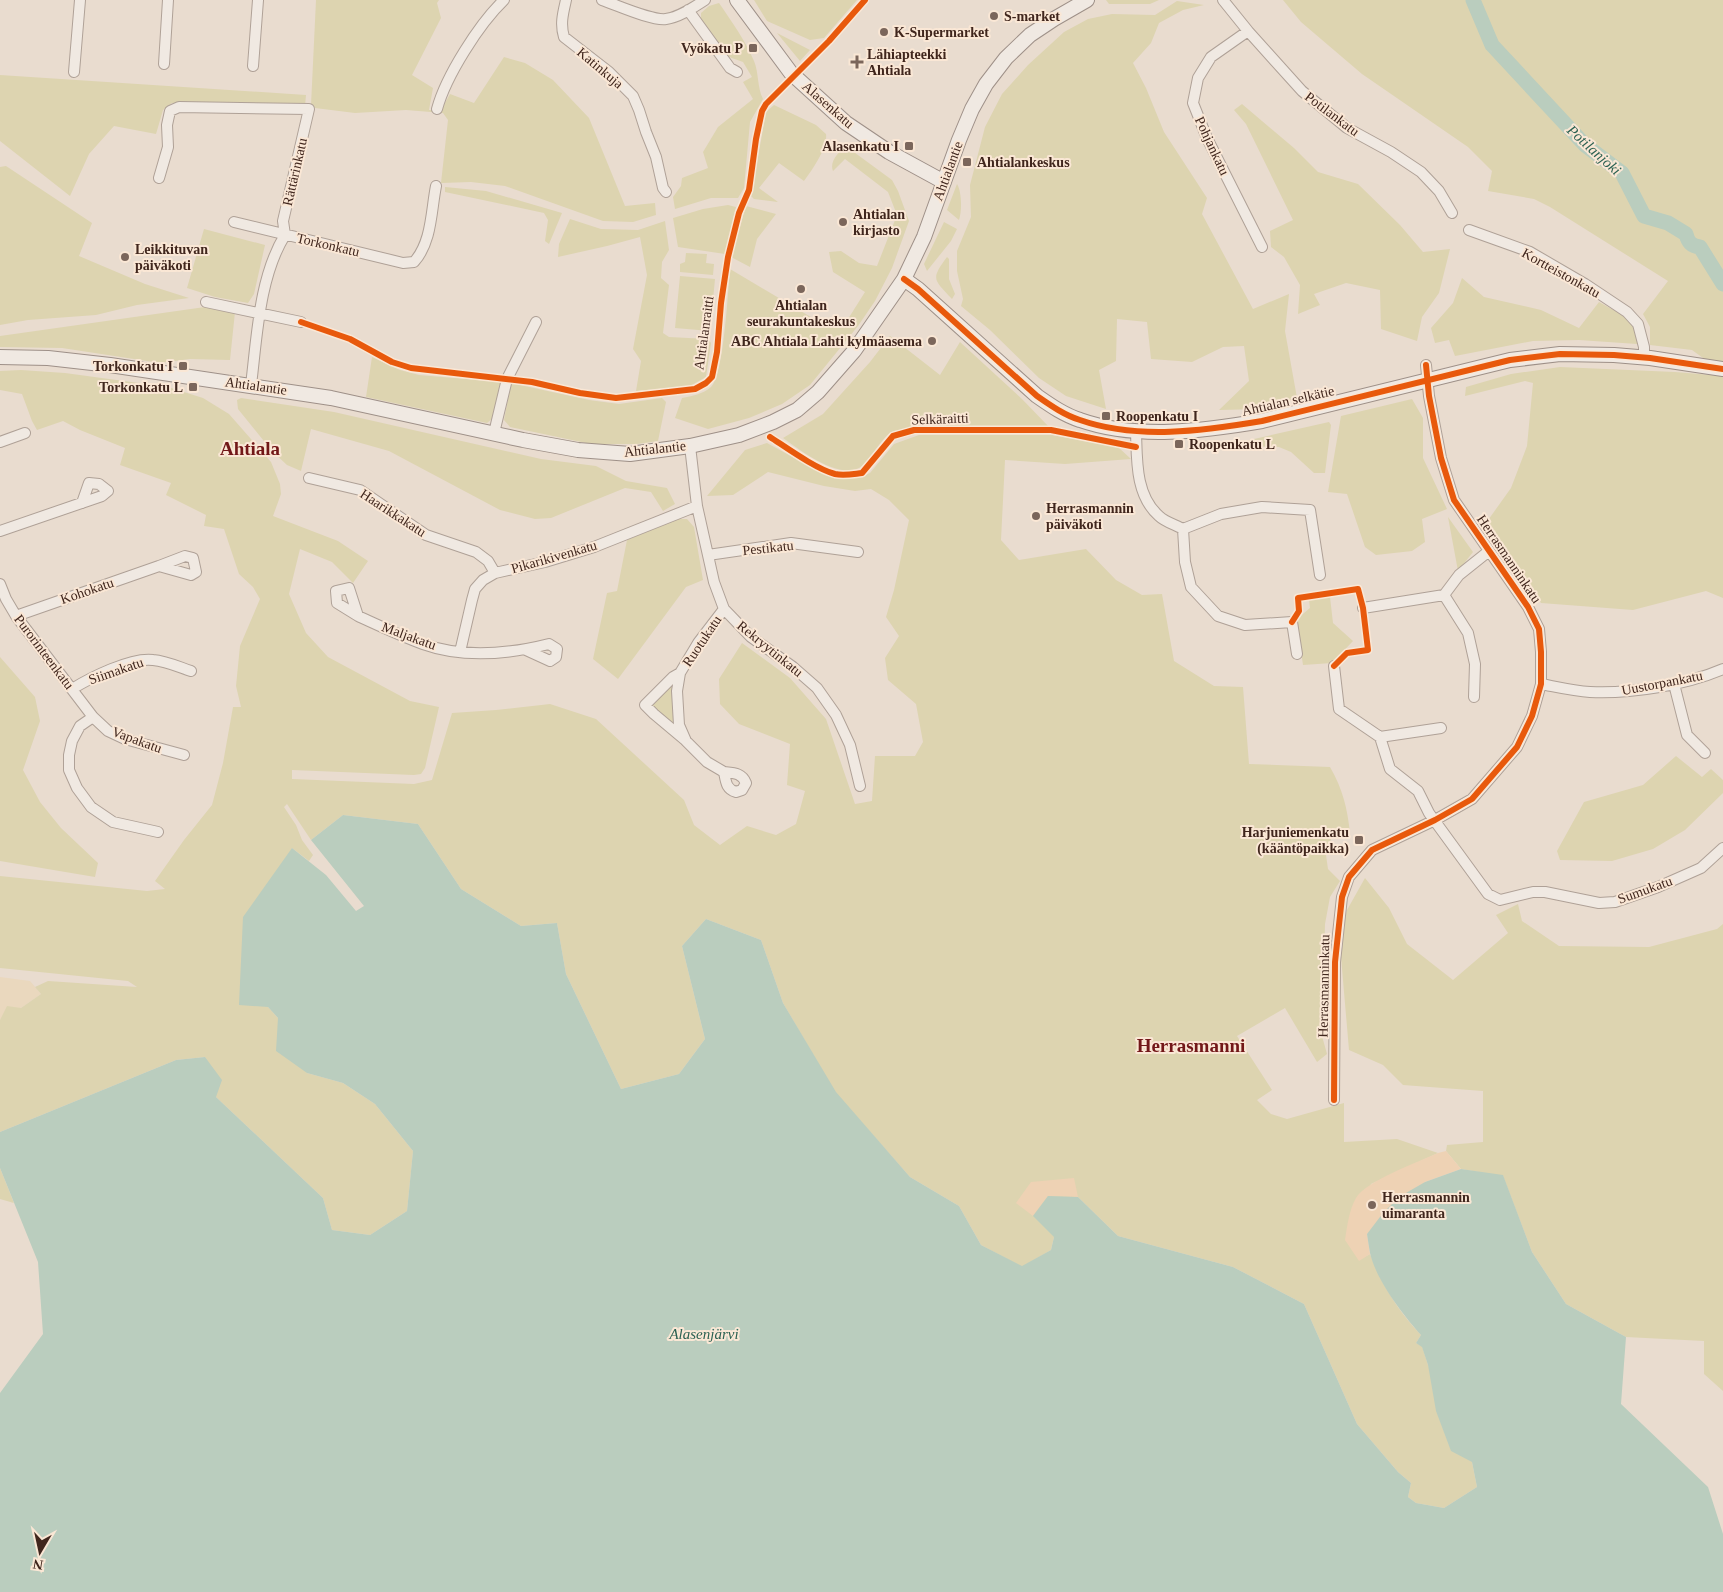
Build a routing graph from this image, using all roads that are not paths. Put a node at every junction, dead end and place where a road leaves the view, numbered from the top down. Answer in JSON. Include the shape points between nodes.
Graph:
{"nodes":[{"id":1,"x":80,"y":0,"type":"edge"},
{"id":2,"x":168,"y":0,"type":"edge"},
{"id":3,"x":258,"y":0,"type":"edge"},
{"id":4,"x":504,"y":0,"type":"edge"},
{"id":5,"x":566,"y":0,"type":"edge"},
{"id":6,"x":602,"y":0,"type":"edge"},
{"id":7,"x":705,"y":0,"type":"edge"},
{"id":8,"x":737,"y":0,"type":"edge"},
{"id":9,"x":1087,"y":0,"type":"edge"},
{"id":10,"x":1223,"y":0,"type":"edge"},
{"id":11,"x":688,"y":10,"type":"junction"},
{"id":12,"x":1248,"y":31,"type":"junction"},
{"id":13,"x":164,"y":64,"type":"dead end"},
{"id":14,"x":253,"y":66,"type":"dead end"},
{"id":15,"x":74,"y":72,"type":"dead end"},
{"id":16,"x":737,"y":72,"type":"dead end"},
{"id":17,"x":437,"y":109,"type":"dead end"},
{"id":18,"x":160,"y":178,"type":"dead end"},
{"id":19,"x":944,"y":182,"type":"junction"},
{"id":20,"x":436,"y":186,"type":"dead end"},
{"id":21,"x":666,"y":192,"type":"dead end"},
{"id":22,"x":1452,"y":213,"type":"dead end"},
{"id":23,"x":234,"y":222,"type":"dead end"},
{"id":24,"x":1469,"y":230,"type":"dead end"},
{"id":25,"x":285,"y":235,"type":"junction"},
{"id":26,"x":1262,"y":247,"type":"dead end"},
{"id":27,"x":904,"y":280,"type":"junction"},
{"id":28,"x":206,"y":302,"type":"dead end"},
{"id":29,"x":261,"y":312,"type":"junction"},
{"id":30,"x":301,"y":322,"type":"dead end"},
{"id":31,"x":536,"y":322,"type":"dead end"},
{"id":32,"x":0,"y":357,"type":"edge"},
{"id":33,"x":1644,"y":357,"type":"junction"},
{"id":34,"x":1426,"y":365,"type":"dead end"},
{"id":35,"x":1723,"y":369,"type":"edge"},
{"id":36,"x":1427,"y":380,"type":"junction"},
{"id":37,"x":251,"y":385,"type":"junction"},
{"id":38,"x":1136,"y":431,"type":"junction"},
{"id":39,"x":25,"y":433,"type":"dead end"},
{"id":40,"x":494,"y":433,"type":"junction"},
{"id":41,"x":0,"y":442,"type":"edge"},
{"id":42,"x":690,"y":446,"type":"junction"},
{"id":43,"x":309,"y":478,"type":"dead end"},
{"id":44,"x":82,"y":503,"type":"dead end"},
{"id":45,"x":698,"y":506,"type":"junction"},
{"id":46,"x":1183,"y":529,"type":"junction"},
{"id":47,"x":0,"y":531,"type":"edge"},
{"id":48,"x":1489,"y":551,"type":"junction"},
{"id":49,"x":858,"y":552,"type":"dead end"},
{"id":50,"x":708,"y":555,"type":"junction"},
{"id":51,"x":158,"y":566,"type":"dead end"},
{"id":52,"x":495,"y":573,"type":"junction"},
{"id":53,"x":1320,"y":574,"type":"dead end"},
{"id":54,"x":0,"y":584,"type":"edge"},
{"id":55,"x":1444,"y":594,"type":"junction"},
{"id":56,"x":1363,"y":608,"type":"dead end"},
{"id":57,"x":724,"y":609,"type":"junction"},
{"id":58,"x":16,"y":616,"type":"junction"},
{"id":59,"x":358,"y":616,"type":"dead end"},
{"id":60,"x":526,"y":650,"type":"dead end"},
{"id":61,"x":460,"y":652,"type":"junction"},
{"id":62,"x":1297,"y":654,"type":"dead end"},
{"id":63,"x":1334,"y":666,"type":"dead end"},
{"id":64,"x":1723,"y":669,"type":"edge"},
{"id":65,"x":191,"y":671,"type":"dead end"},
{"id":66,"x":680,"y":673,"type":"junction"},
{"id":67,"x":1541,"y":684,"type":"junction"},
{"id":68,"x":1674,"y":684,"type":"junction"},
{"id":69,"x":72,"y":689,"type":"junction"},
{"id":70,"x":1474,"y":697,"type":"dead end"},
{"id":71,"x":93,"y":717,"type":"junction"},
{"id":72,"x":1441,"y":728,"type":"dead end"},
{"id":73,"x":1380,"y":737,"type":"junction"},
{"id":74,"x":686,"y":741,"type":"junction"},
{"id":75,"x":1705,"y":753,"type":"dead end"},
{"id":76,"x":184,"y":755,"type":"dead end"},
{"id":77,"x":724,"y":772,"type":"dead end"},
{"id":78,"x":860,"y":786,"type":"dead end"},
{"id":79,"x":1435,"y":820,"type":"junction"},
{"id":80,"x":158,"y":832,"type":"dead end"},
{"id":81,"x":1723,"y":848,"type":"edge"},
{"id":82,"x":1334,"y":1100,"type":"dead end"}],
"edges":[{"from":1,"to":15,"type":"street"},
{"from":2,"to":13,"type":"street"},
{"from":3,"to":14,"type":"street"},
{"from":4,"to":17,"type":"street","via":[[473,38],[449,79]]},
{"from":5,"to":21,"type":"street","name":"Katinkuja","via":[[561,29],[564,37],[609,72],[633,96]]},
{"from":6,"to":11,"type":"street","via":[[665,20]]},
{"from":7,"to":11,"type":"street"},
{"from":8,"to":19,"type":"main road","name":"Alasenkatu","via":[[791,74],[831,110],[889,152]]},
{"from":9,"to":19,"type":"main road","name":"Ahtialantie","via":[[1030,35],[1006,58],[972,109]]},
{"from":10,"to":12,"type":"street","name":"Potilankatu"},
{"from":11,"to":16,"type":"street","via":[[730,68]]},
{"from":12,"to":22,"type":"street","name":"Potilankatu","via":[[1302,91],[1347,128],[1421,172],[1439,191]]},
{"from":12,"to":26,"type":"street","name":"Pohjankatu","via":[[1211,57],[1198,78],[1193,103]]},
{"from":18,"to":25,"type":"street","name":"Rättärinkatu","via":[[168,147],[170,111],[179,107],[308,110],[283,221]]},
{"from":19,"to":27,"type":"main road","name":"Ahtialantie"},
{"from":20,"to":25,"type":"street","name":"Torkonkatu","via":[[425,243],[414,262],[403,263]]},
{"from":23,"to":25,"type":"street"},
{"from":24,"to":33,"type":"street","name":"Kortteistonkatu","via":[[1530,252],[1628,312],[1638,324]]},
{"from":25,"to":29,"type":"street","name":"Torkonkatu","via":[[270,265]]},
{"from":27,"to":38,"type":"main road","name":"Ahtialan selkätie","via":[[1037,396],[1080,420]]},
{"from":27,"to":42,"type":"main road","name":"Ahtialantie","via":[[854,350],[818,392],[797,410],[738,435]]},
{"from":28,"to":29,"type":"street"},
{"from":29,"to":30,"type":"street"},
{"from":29,"to":37,"type":"street","name":"Torkonkatu"},
{"from":31,"to":40,"type":"street","via":[[507,379]]},
{"from":32,"to":37,"type":"main road","name":"Ahtialantie","via":[[48,358]]},
{"from":33,"to":35,"type":"main road","name":"Ahtialan selkätie"},
{"from":33,"to":36,"type":"main road","name":"Ahtialan selkätie","via":[[1560,354],[1510,360]]},
{"from":34,"to":36,"type":"street","name":"Herrasmanninkatu"},
{"from":36,"to":38,"type":"main road","name":"Ahtialan selkätie","via":[[1225,427]]},
{"from":36,"to":48,"type":"street","name":"Herrasmanninkatu","via":[[1441,458],[1454,500]]},
{"from":37,"to":40,"type":"main road","name":"Ahtialantie","via":[[340,400]]},
{"from":38,"to":46,"type":"street","via":[[1143,495],[1159,516]]},
{"from":39,"to":41,"type":"street"},
{"from":40,"to":42,"type":"main road","name":"Ahtialantie","via":[[578,450],[630,454]]},
{"from":42,"to":45,"type":"street","name":"Rekryytinkatu"},
{"from":43,"to":52,"type":"street","name":"Haarikkakatu","via":[[360,490],[426,535],[476,552],[488,561]]},
{"from":44,"to":47,"type":"street"},
{"from":45,"to":50,"type":"street","name":"Rekryytinkatu"},
{"from":45,"to":52,"type":"street","name":"Pikarikivenkatu","via":[[594,547]]},
{"from":46,"to":53,"type":"street","via":[[1221,514],[1262,507],[1310,510]]},
{"from":46,"to":62,"type":"street","via":[[1185,562],[1191,587],[1218,616],[1245,625],[1292,622]]},
{"from":48,"to":55,"type":"street","via":[[1459,575]]},
{"from":48,"to":67,"type":"street","name":"Herrasmanninkatu","via":[[1528,607],[1539,629]]},
{"from":49,"to":50,"type":"street","name":"Pestikatu","via":[[791,543]]},
{"from":50,"to":57,"type":"street","name":"Rekryytinkatu"},
{"from":51,"to":58,"type":"street","name":"Kohokatu"},
{"from":52,"to":61,"type":"street","name":"Pikarikivenkatu","via":[[475,589]]},
{"from":54,"to":58,"type":"street","name":"Purorinteenkatu"},
{"from":55,"to":56,"type":"street"},
{"from":55,"to":70,"type":"street","via":[[1468,633],[1475,664]]},
{"from":57,"to":66,"type":"street","name":"Ruotukatu"},
{"from":57,"to":78,"type":"street","name":"Rekryytinkatu","via":[[751,637],[817,688],[836,715],[850,745]]},
{"from":58,"to":69,"type":"street","name":"Purorinteenkatu"},
{"from":59,"to":61,"type":"street","name":"Maljakatu","via":[[424,644]]},
{"from":60,"to":61,"type":"street","name":"Maljakatu"},
{"from":63,"to":73,"type":"street","via":[[1339,709]]},
{"from":64,"to":68,"type":"street","name":"Uustorpankatu"},
{"from":65,"to":69,"type":"street","name":"Siimakatu","via":[[154,660],[142,660],[94,675]]},
{"from":66,"to":74,"type":"street","name":"Ruotukatu","via":[[677,691],[679,725]]},
{"from":66,"to":74,"type":"street","name":"Ruotukatu","via":[[645,704]]},
{"from":67,"to":68,"type":"street","name":"Uustorpankatu","via":[[1589,692],[1620,693]]},
{"from":67,"to":79,"type":"street","name":"Herrasmanninkatu","via":[[1532,716],[1517,747],[1472,799]]},
{"from":68,"to":75,"type":"street","via":[[1687,734]]},
{"from":69,"to":71,"type":"street","name":"Purorinteenkatu"},
{"from":71,"to":76,"type":"street","name":"Vapakatu","via":[[108,731],[125,739]]},
{"from":71,"to":80,"type":"street","via":[[80,726],[68,755],[69,770],[77,788],[92,807],[113,822]]},
{"from":72,"to":73,"type":"street"},
{"from":73,"to":79,"type":"street","via":[[1390,769],[1418,791]]},
{"from":74,"to":77,"type":"street","name":"Ruotukatu","via":[[707,762]]},
{"from":79,"to":81,"type":"street","name":"Sumukatu","via":[[1488,894],[1500,900],[1545,892],[1599,903],[1615,902],[1702,868]]},
{"from":79,"to":82,"type":"street","name":"Herrasmanninkatu","via":[[1372,850],[1350,877],[1342,897],[1335,962]]}]}
